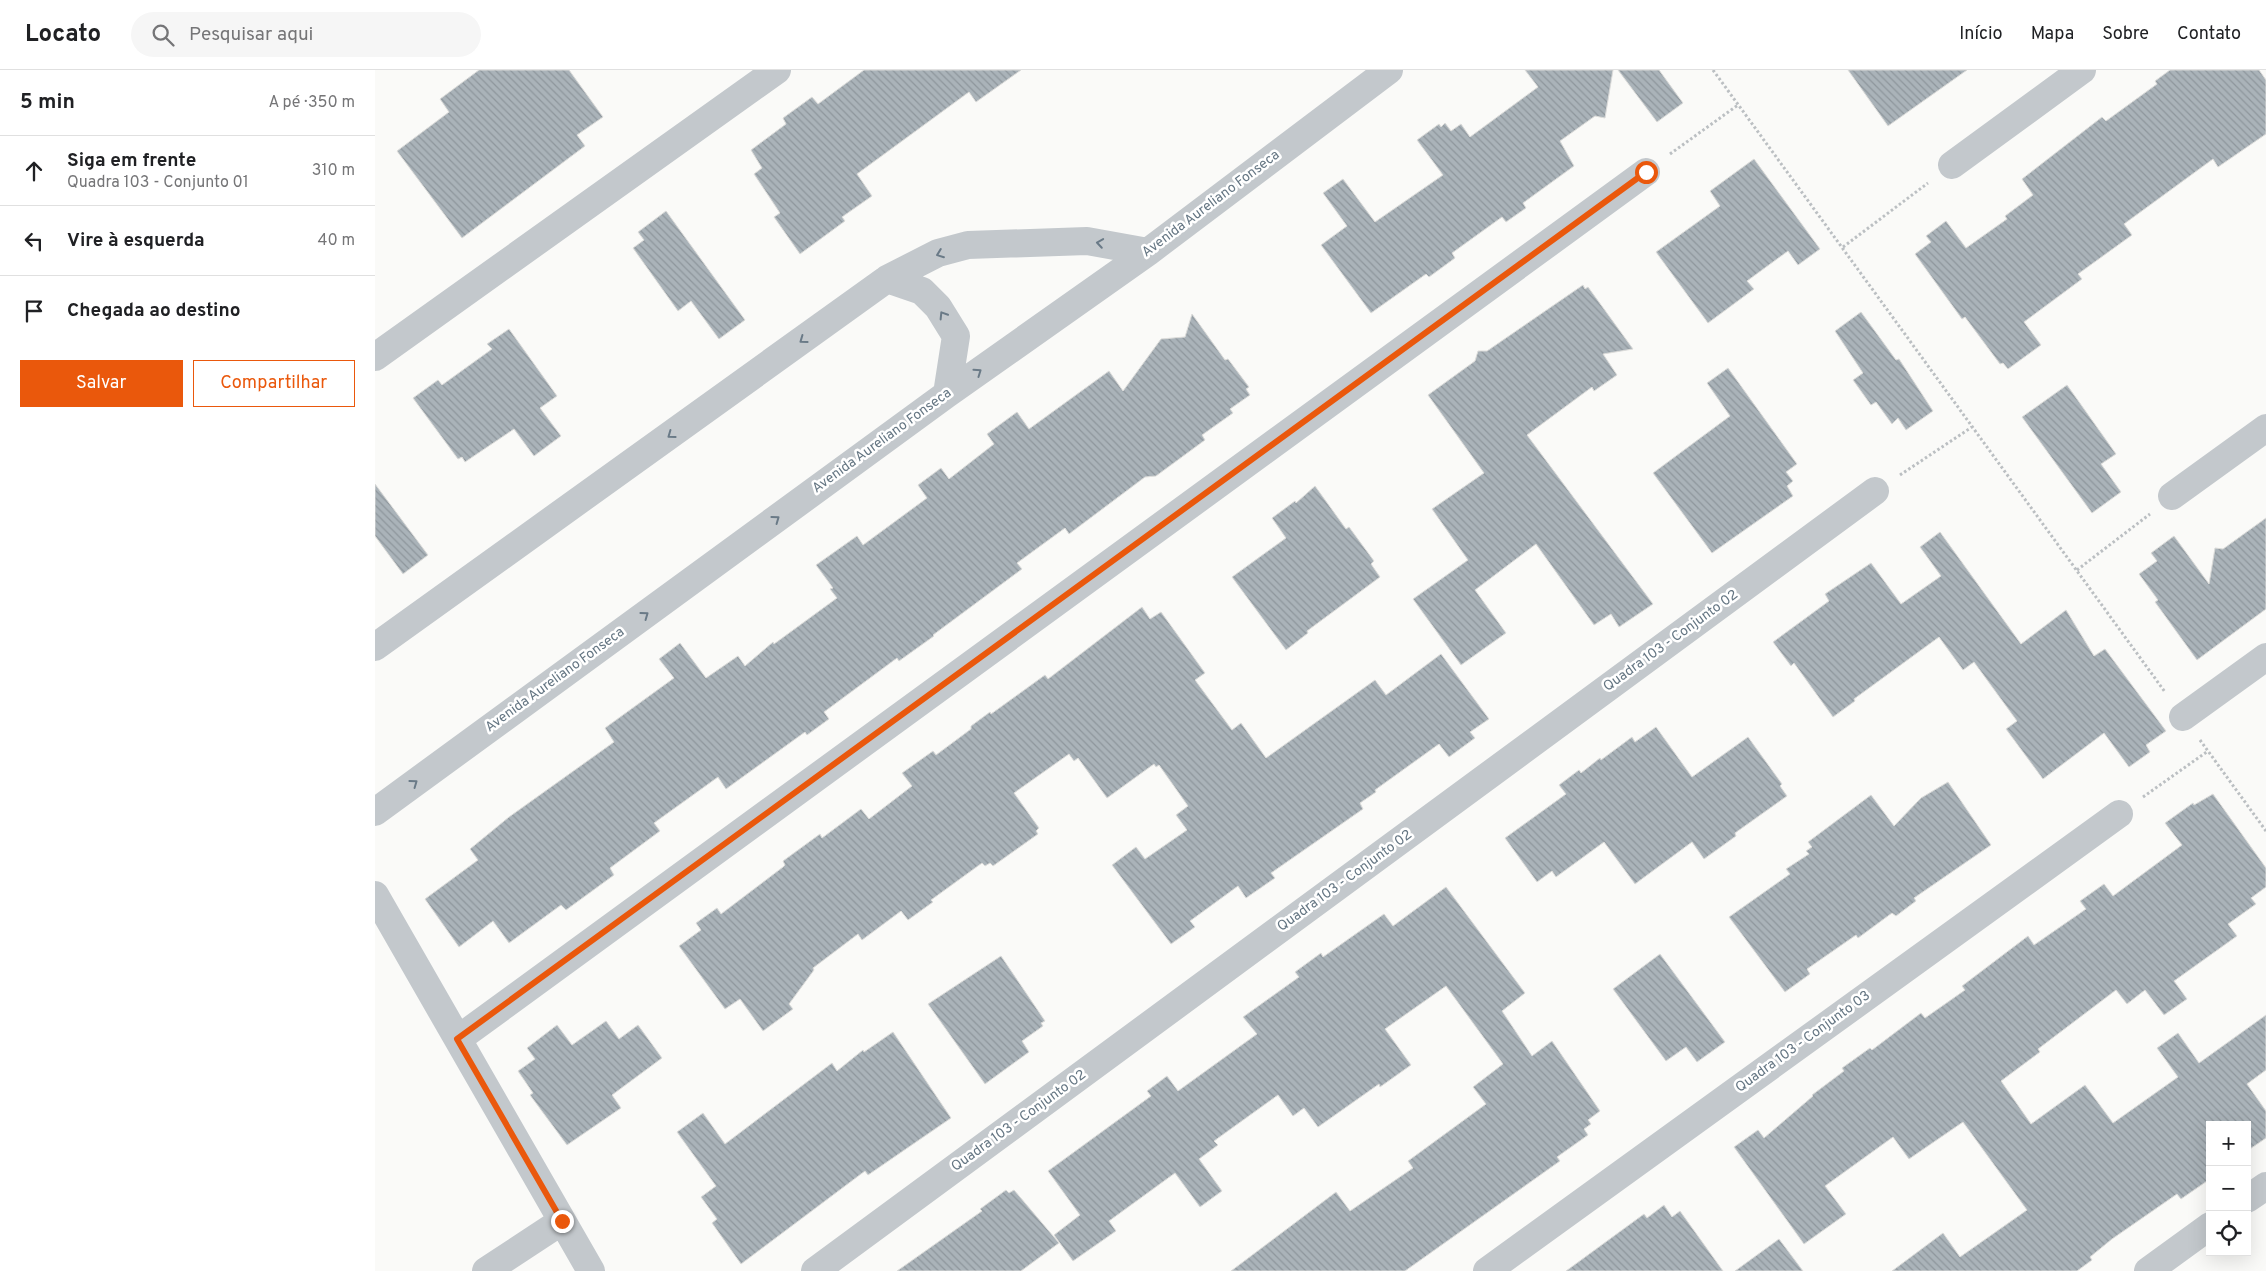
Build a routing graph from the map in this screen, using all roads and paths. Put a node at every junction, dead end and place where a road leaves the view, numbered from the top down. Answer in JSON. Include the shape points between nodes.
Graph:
{"nodes":[{"id":1,"x":777,"y":70,"type":"edge"},
{"id":2,"x":1389,"y":70,"type":"edge"},
{"id":3,"x":1713,"y":70,"type":"edge"},
{"id":4,"x":2082,"y":70,"type":"edge"},
{"id":5,"x":1738,"y":104,"type":"junction"},
{"id":6,"x":1952,"y":165,"type":"joint"},
{"id":7,"x":1646,"y":172,"type":"joint"},
{"id":8,"x":1843,"y":248,"type":"junction"},
{"id":9,"x":1148,"y":252,"type":"junction"},
{"id":10,"x":887,"y":279,"type":"junction"},
{"id":11,"x":375,"y":357,"type":"edge"},
{"id":12,"x":947,"y":394,"type":"junction"},
{"id":13,"x":1972,"y":427,"type":"junction"},
{"id":14,"x":2266,"y":428,"type":"edge"},
{"id":15,"x":1875,"y":491,"type":"joint"},
{"id":16,"x":2173,"y":496,"type":"joint"},
{"id":17,"x":2077,"y":570,"type":"junction"},
{"id":18,"x":375,"y":647,"type":"edge"},
{"id":19,"x":2266,"y":657,"type":"edge"},
{"id":20,"x":2183,"y":717,"type":"junction"},
{"id":21,"x":2208,"y":751,"type":"junction"},
{"id":22,"x":375,"y":812,"type":"edge"},
{"id":23,"x":2119,"y":814,"type":"joint"},
{"id":24,"x":2266,"y":831,"type":"edge"},
{"id":25,"x":375,"y":894,"type":"edge"},
{"id":26,"x":457,"y":1039,"type":"junction"},
{"id":27,"x":2266,"y":1186,"type":"edge"},
{"id":28,"x":2251,"y":1196,"type":"edge"},
{"id":29,"x":562,"y":1221,"type":"junction"},
{"id":30,"x":2206,"y":1229,"type":"edge"},
{"id":31,"x":486,"y":1271,"type":"edge"},
{"id":32,"x":591,"y":1271,"type":"edge"},
{"id":33,"x":815,"y":1271,"type":"edge"},
{"id":34,"x":1487,"y":1271,"type":"edge"},
{"id":35,"x":2148,"y":1271,"type":"edge"}],
"edges":[{"from":1,"to":11,"type":"street"},
{"from":2,"to":9,"type":"street","name":"Avenida Aureliano Fonseca"},
{"from":3,"to":5,"type":"path"},
{"from":4,"to":6,"type":"street"},
{"from":5,"to":7,"type":"path"},
{"from":5,"to":8,"type":"path"},
{"from":6,"to":8,"type":"path"},
{"from":7,"to":26,"type":"street"},
{"from":8,"to":13,"type":"path"},
{"from":9,"to":10,"type":"street","one_way":true,"via":[[1087,241],[968,244],[938,253]]},
{"from":12,"to":9,"type":"street","name":"Avenida Aureliano Fonseca","one_way":true},
{"from":12,"to":10,"type":"street","one_way":true,"via":[[956,336],[939,307],[922,290]]},
{"from":10,"to":18,"type":"street","one_way":true},
{"from":22,"to":12,"type":"street","name":"Avenida Aureliano Fonseca","one_way":true},
{"from":13,"to":15,"type":"path"},
{"from":13,"to":17,"type":"path"},
{"from":14,"to":16,"type":"street"},
{"from":15,"to":33,"type":"street","name":"Quadra 103 - Conjunto 02"},
{"from":16,"to":17,"type":"path"},
{"from":17,"to":20,"type":"path"},
{"from":19,"to":20,"type":"street"},
{"from":20,"to":21,"type":"path"},
{"from":21,"to":23,"type":"path"},
{"from":21,"to":24,"type":"path"},
{"from":23,"to":34,"type":"street","name":"Quadra 103 - Conjunto 03"},
{"from":25,"to":26,"type":"street"},
{"from":26,"to":29,"type":"street"},
{"from":27,"to":28,"type":"street"},
{"from":29,"to":31,"type":"street"},
{"from":29,"to":32,"type":"street"},
{"from":30,"to":35,"type":"street"}]}
